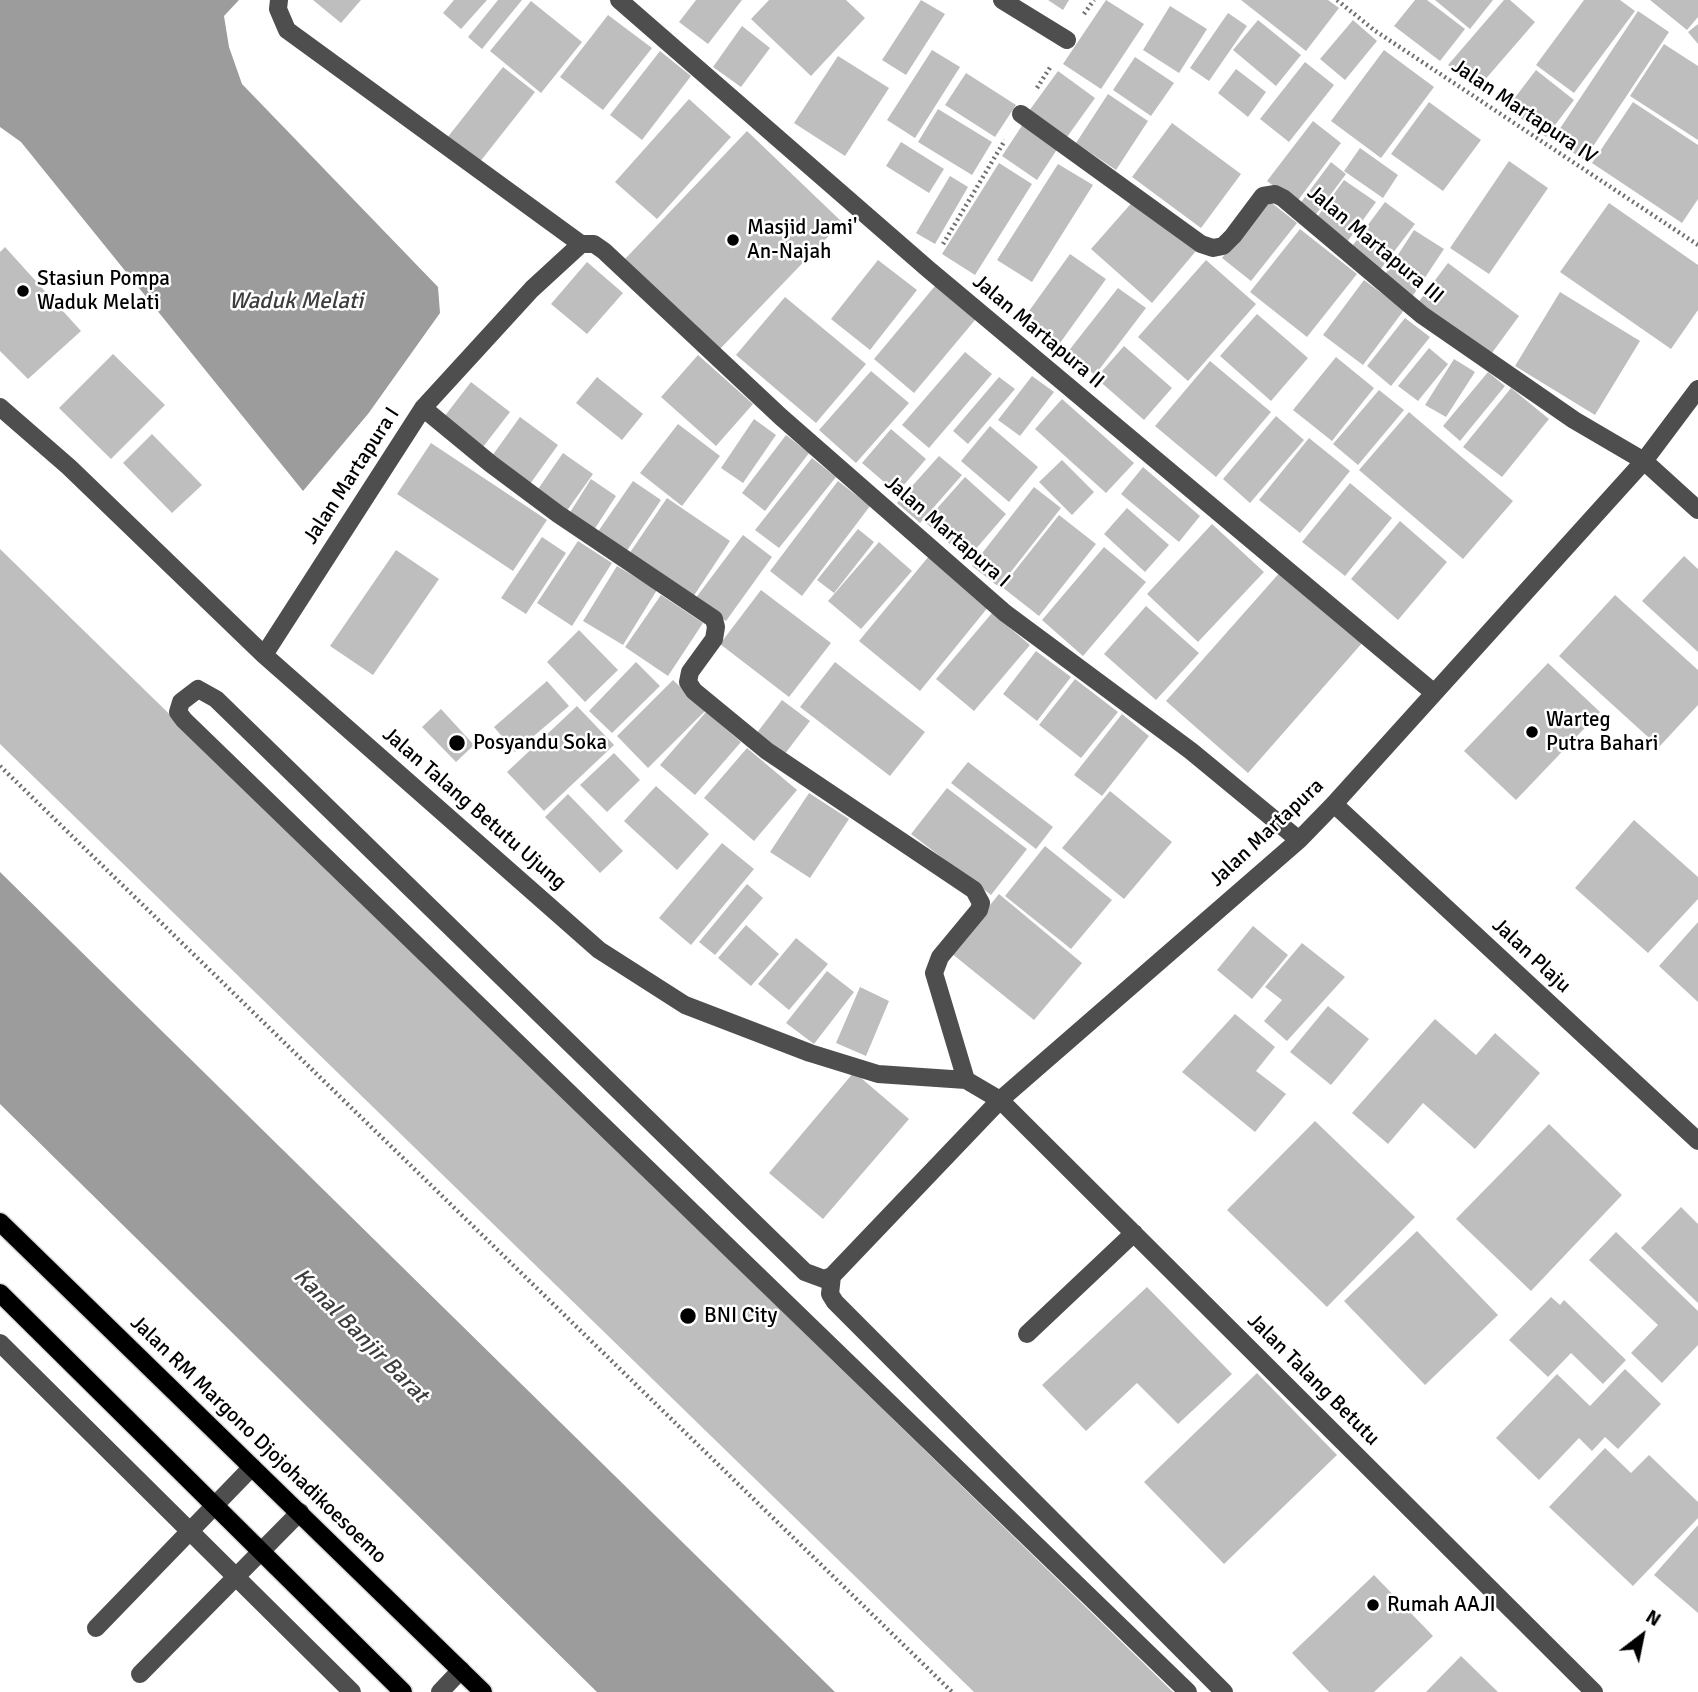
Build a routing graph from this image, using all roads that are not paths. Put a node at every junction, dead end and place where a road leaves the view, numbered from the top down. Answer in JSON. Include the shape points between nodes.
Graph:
{"nodes":[{"id":1,"x":279,"y":0,"type":"edge"},
{"id":2,"x":619,"y":0,"type":"edge"},
{"id":3,"x":1002,"y":0,"type":"edge"},
{"id":4,"x":1067,"y":40,"type":"dead end"},
{"id":5,"x":1021,"y":114,"type":"dead end"},
{"id":6,"x":581,"y":244,"type":"junction"},
{"id":7,"x":1698,"y":389,"type":"edge"},
{"id":8,"x":0,"y":407,"type":"edge"},
{"id":9,"x":423,"y":408,"type":"junction"},
{"id":10,"x":1644,"y":461,"type":"junction"},
{"id":11,"x":1698,"y":510,"type":"edge"},
{"id":12,"x":264,"y":655,"type":"junction"},
{"id":13,"x":1433,"y":692,"type":"junction"},
{"id":14,"x":1334,"y":804,"type":"junction"},
{"id":15,"x":1299,"y":840,"type":"junction"},
{"id":16,"x":966,"y":1080,"type":"junction"},
{"id":17,"x":1000,"y":1100,"type":"junction"},
{"id":18,"x":1698,"y":1141,"type":"edge"},
{"id":19,"x":0,"y":1222,"type":"edge"},
{"id":20,"x":1134,"y":1233,"type":"junction"},
{"id":21,"x":832,"y":1276,"type":"junction"},
{"id":22,"x":0,"y":1293,"type":"edge"},
{"id":23,"x":1027,"y":1334,"type":"dead end"},
{"id":24,"x":0,"y":1343,"type":"edge"},
{"id":25,"x":252,"y":1467,"type":"junction"},
{"id":26,"x":214,"y":1505,"type":"junction"},
{"id":27,"x":300,"y":1512,"type":"junction"},
{"id":28,"x":190,"y":1531,"type":"junction"},
{"id":29,"x":262,"y":1552,"type":"junction"},
{"id":30,"x":236,"y":1578,"type":"junction"},
{"id":31,"x":96,"y":1628,"type":"dead end"},
{"id":32,"x":461,"y":1670,"type":"junction"},
{"id":33,"x":140,"y":1674,"type":"dead end"},
{"id":34,"x":352,"y":1692,"type":"edge"},
{"id":35,"x":403,"y":1692,"type":"edge"},
{"id":36,"x":440,"y":1692,"type":"edge"},
{"id":37,"x":483,"y":1692,"type":"edge"},
{"id":38,"x":1188,"y":1692,"type":"edge"},
{"id":39,"x":1224,"y":1692,"type":"edge"},
{"id":40,"x":1594,"y":1692,"type":"edge"}],
"edges":[{"from":1,"to":6,"type":"street","name":"Jalan Martapura I","via":[[287,30]]},
{"from":2,"to":13,"type":"street","name":"Jalan Martapura II","via":[[949,287]]},
{"from":3,"to":4,"type":"street"},
{"from":5,"to":10,"type":"street","name":"Jalan Martapura III","via":[[1201,244],[1213,248],[1233,236],[1263,196],[1283,198],[1422,315],[1574,420]]},
{"from":6,"to":9,"type":"street","name":"Jalan Martapura I","via":[[532,289]]},
{"from":6,"to":15,"type":"street","name":"Jalan Martapura I","via":[[594,244],[604,251],[781,417],[1005,612],[1191,751]]},
{"from":7,"to":10,"type":"street","name":"Jalan Martapura"},
{"from":8,"to":12,"type":"street","name":"Jalan Talang Betutu Ujung","via":[[69,467]]},
{"from":9,"to":12,"type":"street","name":"Jalan Martapura I"},
{"from":9,"to":16,"type":"street","via":[[558,514],[714,619],[714,639],[690,672],[688,682],[694,691],[767,751],[974,890],[981,903],[979,910],[940,957],[934,974]]},
{"from":10,"to":11,"type":"street"},
{"from":10,"to":13,"type":"street","name":"Jalan Martapura"},
{"from":12,"to":16,"type":"street","name":"Jalan Talang Betutu Ujung","via":[[599,950],[685,1005],[878,1074]]},
{"from":13,"to":14,"type":"street","name":"Jalan Martapura"},
{"from":14,"to":15,"type":"street","name":"Jalan Martapura"},
{"from":14,"to":18,"type":"street","name":"Jalan Plaju"},
{"from":15,"to":17,"type":"street","name":"Jalan Martapura"},
{"from":16,"to":17,"type":"street","name":"Jalan Talang Betutu Ujung"},
{"from":17,"to":20,"type":"street","name":"Jalan Talang Betutu"},
{"from":17,"to":21,"type":"street","name":"Jalan Martapura"},
{"from":19,"to":25,"type":"main road","name":"Jalan RM Margono Djojohadikoesoemo"},
{"from":20,"to":23,"type":"street"},
{"from":20,"to":40,"type":"street","name":"Jalan Talang Betutu"},
{"from":21,"to":38,"type":"street","via":[[824,1279],[805,1272],[216,699],[198,689],[179,705],[180,717]]},
{"from":21,"to":39,"type":"street","via":[[830,1294],[835,1302]]},
{"from":22,"to":26,"type":"main road"},
{"from":24,"to":28,"type":"street"},
{"from":25,"to":26,"type":"street"},
{"from":25,"to":27,"type":"main road","name":"Jalan RM Margono Djojohadikoesoemo"},
{"from":26,"to":28,"type":"street"},
{"from":26,"to":29,"type":"main road"},
{"from":27,"to":29,"type":"street"},
{"from":27,"to":32,"type":"main road","name":"Jalan RM Margono Djojohadikoesoemo"},
{"from":28,"to":30,"type":"street"},
{"from":28,"to":31,"type":"street"},
{"from":29,"to":30,"type":"street"},
{"from":29,"to":35,"type":"main road"},
{"from":30,"to":33,"type":"street"},
{"from":30,"to":34,"type":"street"},
{"from":32,"to":36,"type":"street"},
{"from":32,"to":37,"type":"main road","name":"Jalan RM Margono Djojohadikoesoemo"}]}
